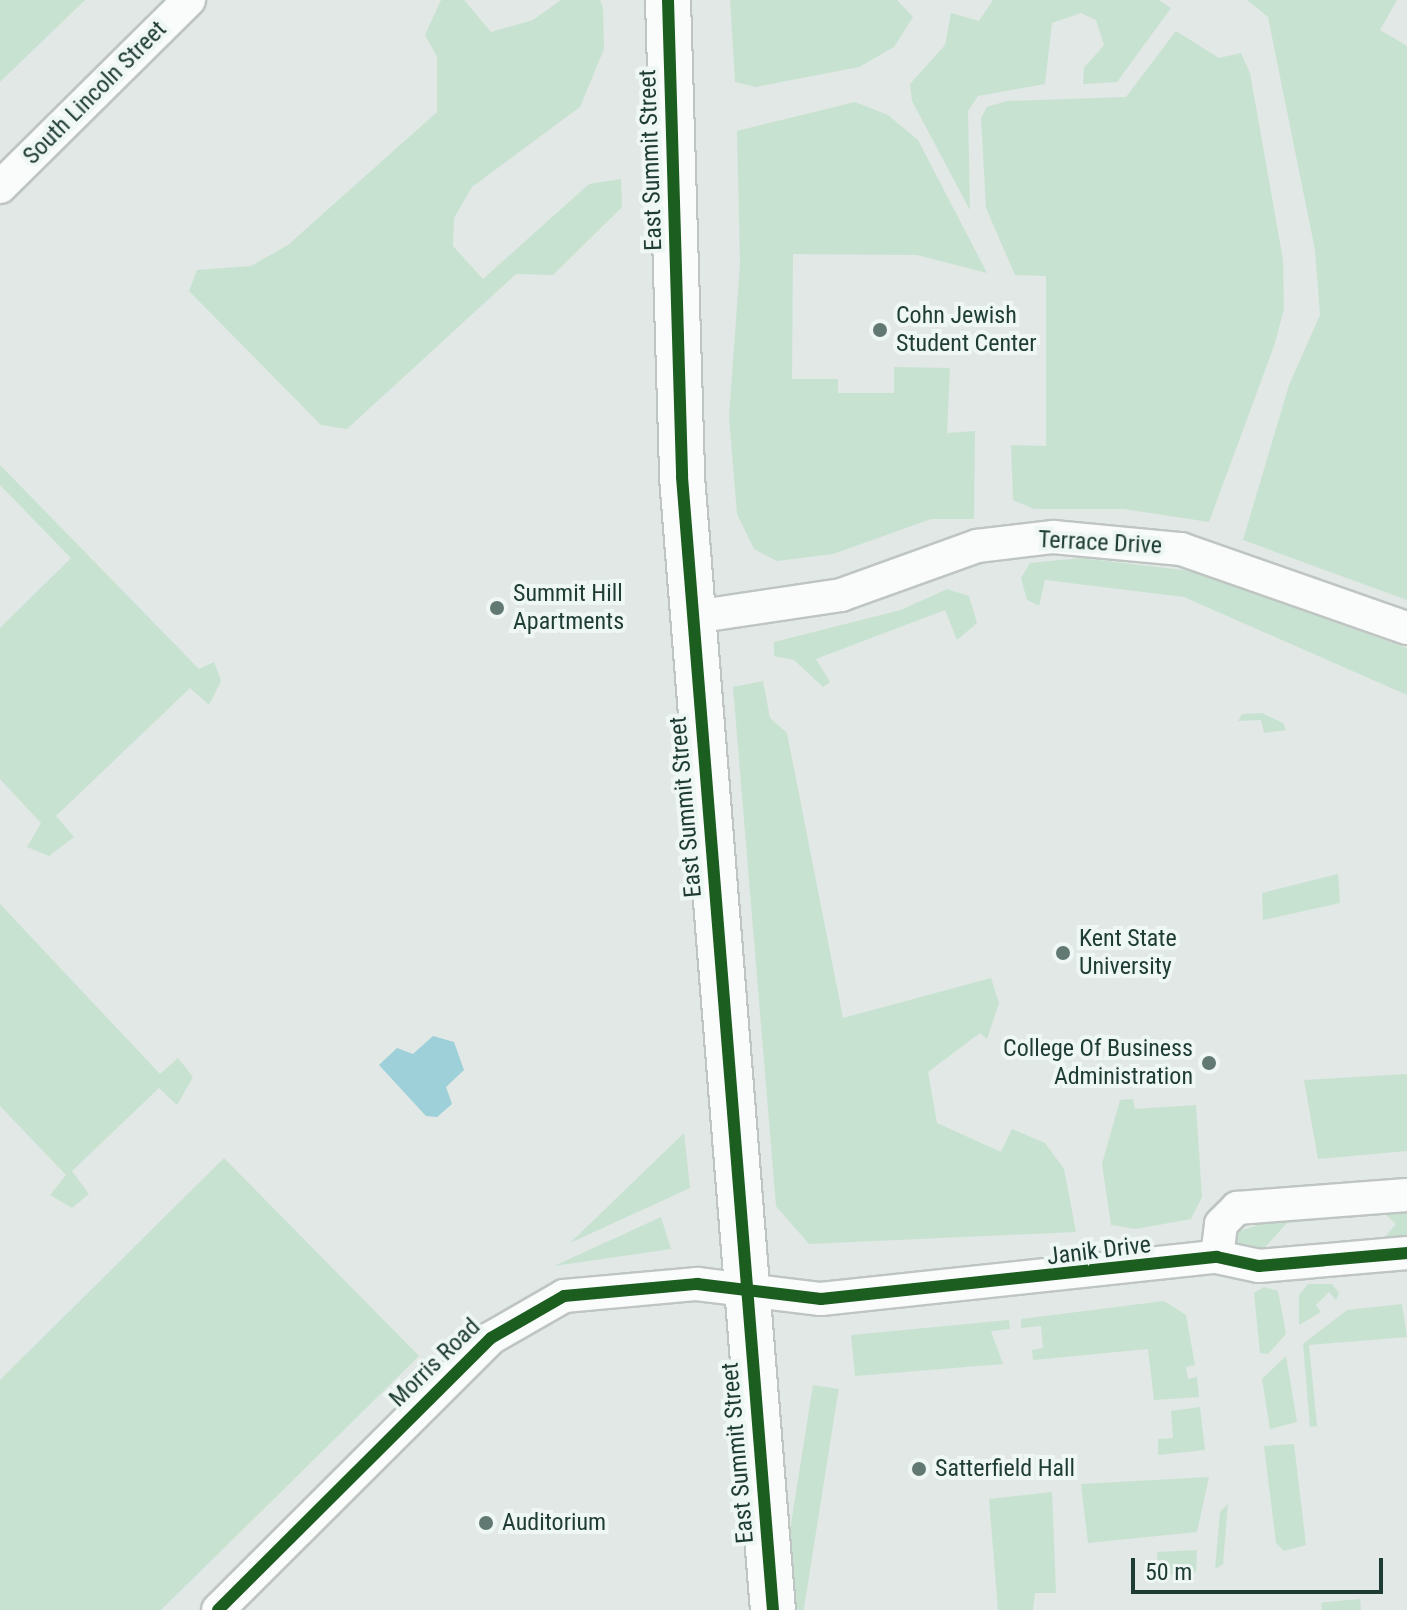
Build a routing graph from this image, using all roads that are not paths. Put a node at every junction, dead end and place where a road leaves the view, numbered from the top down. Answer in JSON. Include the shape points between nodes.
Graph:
{"nodes":[{"id":1,"x":189,"y":0,"type":"edge"},
{"id":2,"x":668,"y":0,"type":"edge"},
{"id":3,"x":0,"y":187,"type":"edge"},
{"id":4,"x":694,"y":617,"type":"junction"},
{"id":5,"x":1407,"y":628,"type":"edge"},
{"id":6,"x":1407,"y":1195,"type":"edge"},
{"id":7,"x":1407,"y":1253,"type":"edge"},
{"id":8,"x":1217,"y":1257,"type":"junction"},
{"id":9,"x":747,"y":1291,"type":"junction"},
{"id":10,"x":218,"y":1610,"type":"edge"},
{"id":11,"x":773,"y":1610,"type":"edge"}],
"edges":[{"from":1,"to":3,"type":"street","name":"South Lincoln Street"},
{"from":2,"to":4,"type":"main road","name":"East Summit Street","via":[[682,477]]},
{"from":4,"to":5,"type":"street","name":"Terrace Drive","via":[[841,595],[977,546],[1053,537],[1191,551]]},
{"from":4,"to":9,"type":"main road","name":"East Summit Street"},
{"from":6,"to":8,"type":"street","via":[[1237,1208],[1221,1224]]},
{"from":7,"to":8,"type":"street","name":"Janik Drive","via":[[1259,1266]]},
{"from":8,"to":9,"type":"street","name":"Janik Drive","via":[[821,1299]]},
{"from":9,"to":10,"type":"street","name":"Morris Road","via":[[697,1284],[608,1287],[564,1296],[513,1321]]},
{"from":9,"to":11,"type":"main road","name":"East Summit Street"}]}
